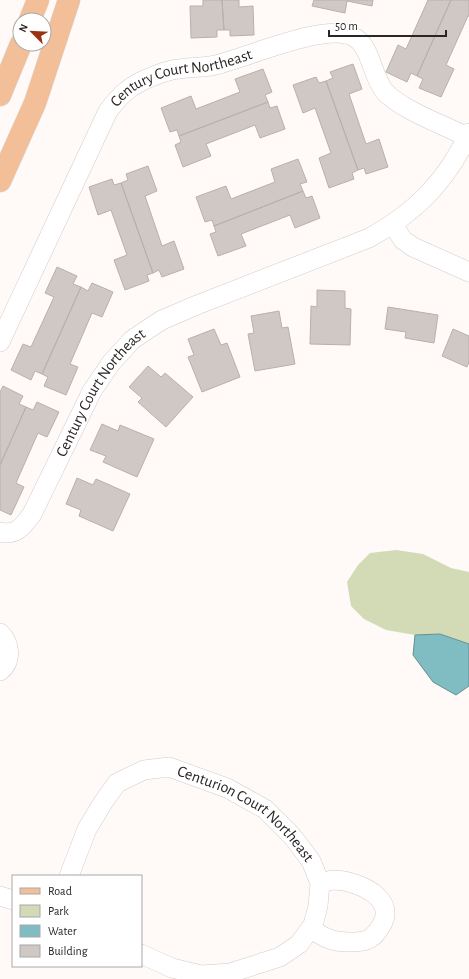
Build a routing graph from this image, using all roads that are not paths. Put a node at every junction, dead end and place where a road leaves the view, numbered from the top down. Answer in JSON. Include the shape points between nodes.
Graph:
{"nodes":[{"id":1,"x":38,"y":0,"type":"edge"},
{"id":2,"x":69,"y":0,"type":"edge"},
{"id":3,"x":33,"y":12,"type":"edge"},
{"id":4,"x":17,"y":52,"type":"edge"},
{"id":5,"x":0,"y":95,"type":"edge"},
{"id":6,"x":468,"y":135,"type":"edge"},
{"id":7,"x":0,"y":181,"type":"edge"},
{"id":8,"x":393,"y":225,"type":"junction"},
{"id":9,"x":469,"y":272,"type":"edge"},
{"id":10,"x":0,"y":342,"type":"edge"},
{"id":11,"x":0,"y":532,"type":"edge"},
{"id":12,"x":0,"y":633,"type":"edge"},
{"id":13,"x":0,"y":671,"type":"edge"},
{"id":14,"x":69,"y":875,"type":"edge"},
{"id":15,"x":320,"y":883,"type":"junction"},
{"id":16,"x":0,"y":896,"type":"edge"},
{"id":17,"x":12,"y":900,"type":"edge"},
{"id":18,"x":310,"y":928,"type":"junction"},
{"id":19,"x":142,"y":954,"type":"edge"}],
"edges":[{"from":1,"to":3,"type":"main road"},
{"from":2,"to":7,"type":"main road","via":[[35,103]]},
{"from":4,"to":5,"type":"main road"},
{"from":6,"to":8,"type":"street","name":"Century Court Northeast","via":[[439,183]]},
{"from":6,"to":10,"type":"street","name":"Century Court Northeast","via":[[408,108],[390,96],[379,84],[364,46],[354,37],[342,34],[310,37],[215,65],[177,69],[142,81],[124,93],[108,111]]},
{"from":8,"to":9,"type":"street","via":[[403,240],[414,247]]},
{"from":8,"to":11,"type":"street","name":"Century Court Northeast","via":[[369,238],[162,320],[132,340],[95,386],[32,514],[21,528],[10,533]]},
{"from":12,"to":13,"type":"street","via":[[9,649],[8,658]]},
{"from":14,"to":15,"type":"street","name":"Centurion Court Northeast","via":[[87,829],[118,783],[144,770],[169,767],[227,788],[264,809],[292,836],[311,861]]},
{"from":15,"to":18,"type":"street","name":"Centurion Court Northeast","via":[[318,906]]},
{"from":15,"to":18,"type":"street","name":"Centurion Court Northeast","via":[[333,880],[353,882],[371,891],[382,903],[386,913],[384,923],[376,934],[364,942],[338,942],[321,936]]},
{"from":16,"to":17,"type":"street"},
{"from":18,"to":19,"type":"street","name":"Centurion Court Northeast","via":[[299,944],[280,957],[230,973],[201,975],[172,968]]}]}
